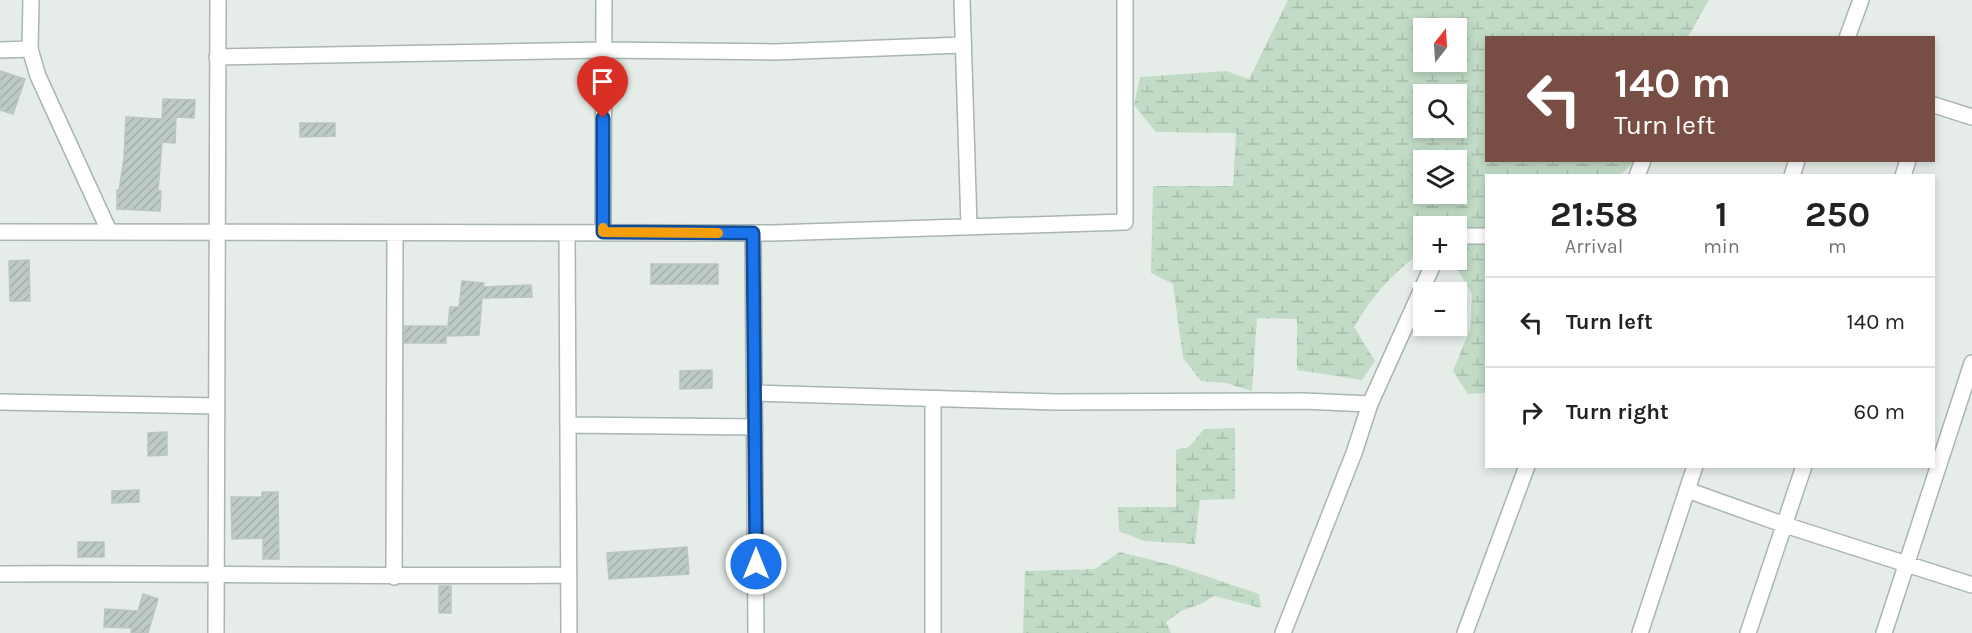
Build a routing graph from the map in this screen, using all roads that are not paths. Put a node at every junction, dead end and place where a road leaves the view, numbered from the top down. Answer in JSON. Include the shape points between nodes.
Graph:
{"nodes":[{"id":1,"x":31,"y":0,"type":"edge"},
{"id":2,"x":219,"y":0,"type":"edge"},
{"id":3,"x":604,"y":0,"type":"edge"},
{"id":4,"x":962,"y":0,"type":"edge"},
{"id":5,"x":1125,"y":0,"type":"edge"},
{"id":6,"x":1861,"y":0,"type":"edge"},
{"id":7,"x":1848,"y":36,"type":"edge"},
{"id":8,"x":962,"y":45,"type":"junction"},
{"id":9,"x":30,"y":49,"type":"junction"},
{"id":10,"x":0,"y":50,"type":"edge"},
{"id":11,"x":603,"y":50,"type":"junction"},
{"id":12,"x":217,"y":57,"type":"junction"},
{"id":13,"x":1935,"y":105,"type":"edge"},
{"id":14,"x":1972,"y":117,"type":"edge"},
{"id":15,"x":969,"y":226,"type":"junction"},
{"id":16,"x":109,"y":231,"type":"junction"},
{"id":17,"x":0,"y":232,"type":"edge"},
{"id":18,"x":603,"y":232,"type":"junction"},
{"id":19,"x":216,"y":233,"type":"junction"},
{"id":20,"x":395,"y":233,"type":"junction"},
{"id":21,"x":567,"y":233,"type":"junction"},
{"id":22,"x":753,"y":233,"type":"junction"},
{"id":23,"x":1467,"y":236,"type":"edge"},
{"id":24,"x":1485,"y":236,"type":"edge"},
{"id":25,"x":1430,"y":270,"type":"edge"},
{"id":26,"x":1972,"y":363,"type":"edge"},
{"id":27,"x":754,"y":393,"type":"junction"},
{"id":28,"x":933,"y":400,"type":"junction"},
{"id":29,"x":0,"y":402,"type":"edge"},
{"id":30,"x":1370,"y":404,"type":"junction"},
{"id":31,"x":216,"y":406,"type":"junction"},
{"id":32,"x":569,"y":426,"type":"junction"},
{"id":33,"x":755,"y":427,"type":"junction"},
{"id":34,"x":1526,"y":468,"type":"edge"},
{"id":35,"x":1694,"y":468,"type":"edge"},
{"id":36,"x":1803,"y":468,"type":"edge"},
{"id":37,"x":1687,"y":490,"type":"junction"},
{"id":38,"x":1785,"y":525,"type":"junction"},
{"id":39,"x":1906,"y":564,"type":"junction"},
{"id":40,"x":215,"y":573,"type":"junction"},
{"id":41,"x":0,"y":574,"type":"edge"},
{"id":42,"x":568,"y":575,"type":"junction"},
{"id":43,"x":394,"y":577,"type":"junction"},
{"id":44,"x":1972,"y":585,"type":"edge"},
{"id":45,"x":216,"y":633,"type":"edge"},
{"id":46,"x":569,"y":633,"type":"edge"},
{"id":47,"x":756,"y":633,"type":"edge"},
{"id":48,"x":933,"y":633,"type":"edge"},
{"id":49,"x":1283,"y":633,"type":"edge"},
{"id":50,"x":1465,"y":633,"type":"edge"},
{"id":51,"x":1640,"y":633,"type":"edge"},
{"id":52,"x":1748,"y":633,"type":"edge"},
{"id":53,"x":1884,"y":633,"type":"edge"}],
"edges":[{"from":1,"to":9,"type":"street"},
{"from":2,"to":12,"type":"street"},
{"from":3,"to":11,"type":"street"},
{"from":4,"to":8,"type":"street"},
{"from":5,"to":15,"type":"street","via":[[1125,222]]},
{"from":6,"to":7,"type":"street"},
{"from":8,"to":11,"type":"street","via":[[775,52]]},
{"from":8,"to":15,"type":"street"},
{"from":9,"to":10,"type":"street"},
{"from":9,"to":16,"type":"street","via":[[38,76]]},
{"from":11,"to":12,"type":"street"},
{"from":11,"to":18,"type":"street"},
{"from":12,"to":19,"type":"street"},
{"from":13,"to":14,"type":"street"},
{"from":15,"to":22,"type":"street"},
{"from":16,"to":17,"type":"street"},
{"from":16,"to":19,"type":"street"},
{"from":18,"to":21,"type":"street"},
{"from":18,"to":22,"type":"street"},
{"from":19,"to":20,"type":"street"},
{"from":19,"to":31,"type":"street"},
{"from":20,"to":21,"type":"street"},
{"from":20,"to":43,"type":"street"},
{"from":21,"to":32,"type":"street"},
{"from":22,"to":27,"type":"street"},
{"from":23,"to":24,"type":"street"},
{"from":25,"to":30,"type":"street"},
{"from":26,"to":39,"type":"street"},
{"from":27,"to":28,"type":"street"},
{"from":27,"to":33,"type":"street"},
{"from":28,"to":30,"type":"street"},
{"from":28,"to":48,"type":"street"},
{"from":29,"to":31,"type":"street"},
{"from":30,"to":49,"type":"street"},
{"from":31,"to":40,"type":"street"},
{"from":32,"to":33,"type":"street"},
{"from":32,"to":42,"type":"street"},
{"from":33,"to":47,"type":"street"},
{"from":34,"to":50,"type":"street"},
{"from":35,"to":37,"type":"street"},
{"from":36,"to":38,"type":"street"},
{"from":37,"to":38,"type":"street"},
{"from":37,"to":51,"type":"street"},
{"from":38,"to":39,"type":"street"},
{"from":38,"to":52,"type":"street"},
{"from":39,"to":44,"type":"street"},
{"from":39,"to":53,"type":"street"},
{"from":40,"to":41,"type":"street"},
{"from":40,"to":43,"type":"street"},
{"from":40,"to":45,"type":"street"},
{"from":42,"to":43,"type":"street"},
{"from":42,"to":46,"type":"street"}]}
